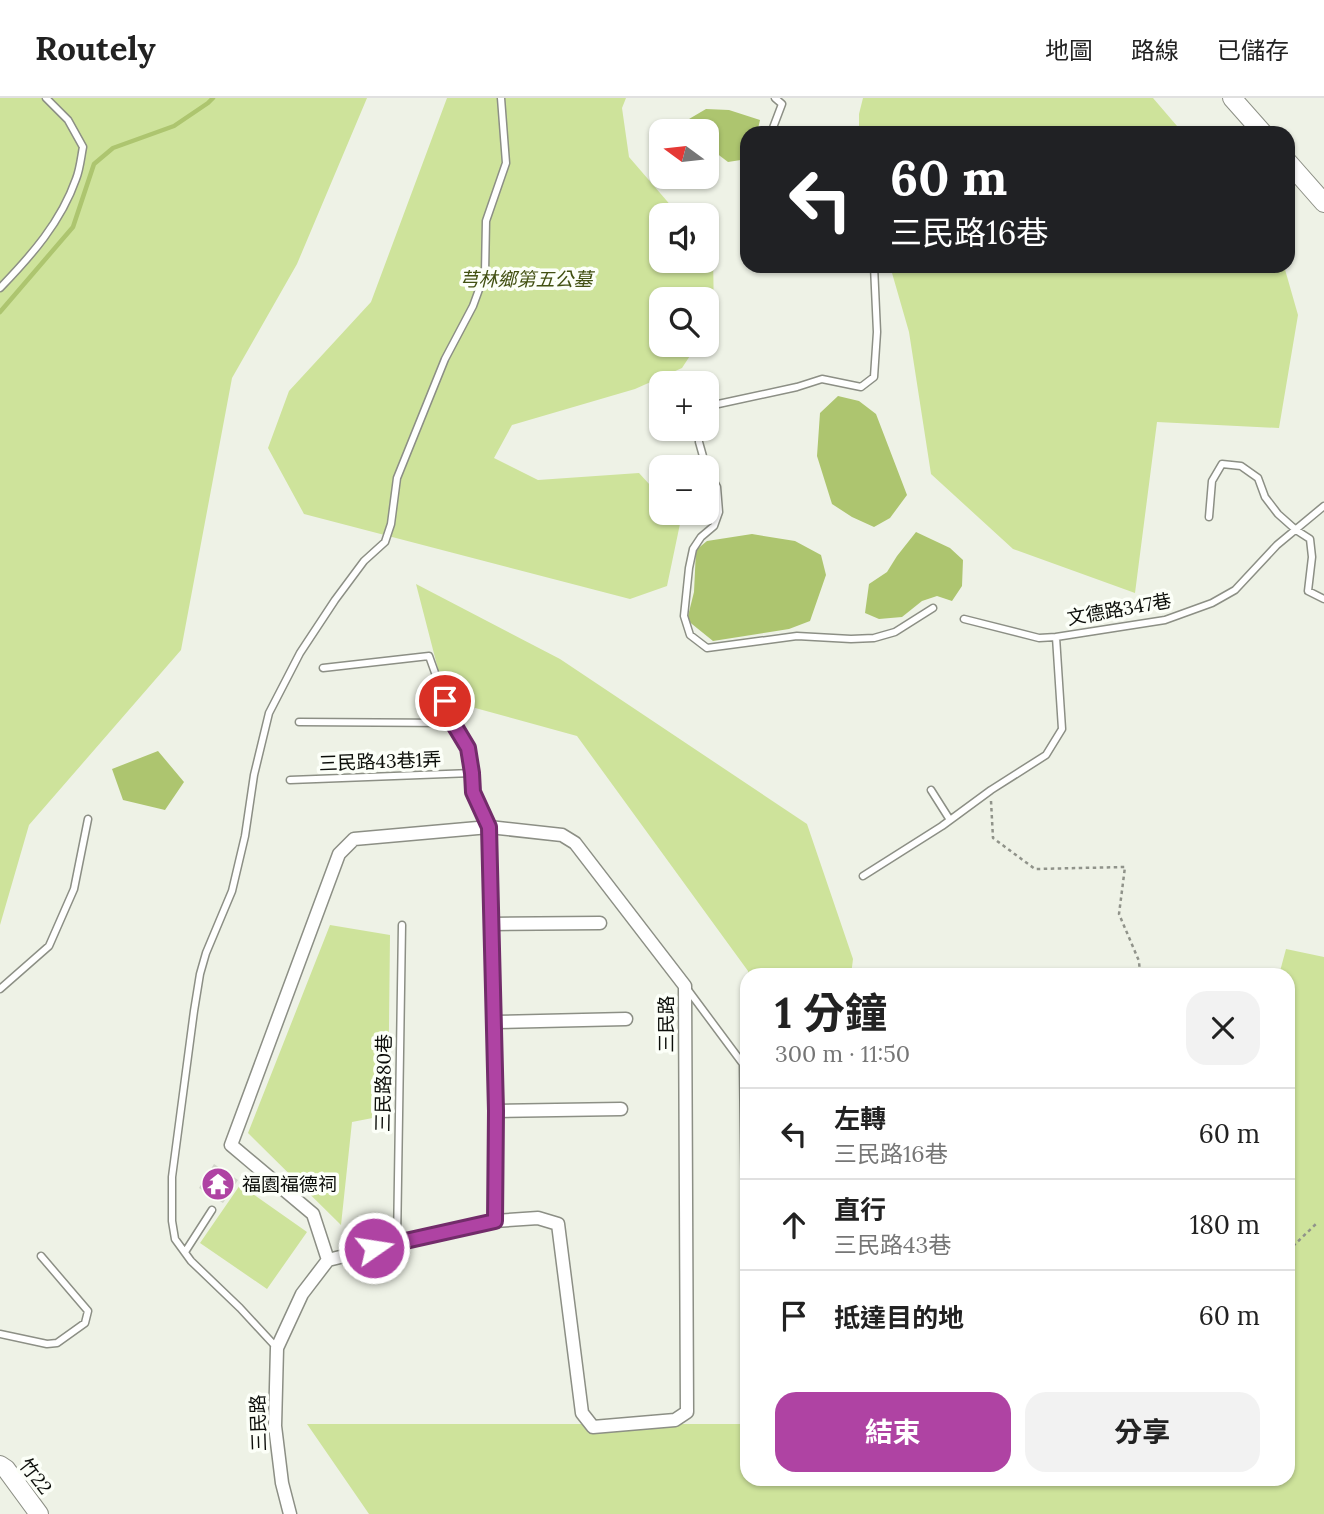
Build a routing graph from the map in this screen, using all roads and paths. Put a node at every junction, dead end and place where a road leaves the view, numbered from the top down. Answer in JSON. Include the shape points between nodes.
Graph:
{"nodes":[{"id":1,"x":46,"y":98,"type":"edge"},
{"id":2,"x":501,"y":98,"type":"edge"},
{"id":3,"x":775,"y":98,"type":"edge"},
{"id":4,"x":1233,"y":98,"type":"edge"},
{"id":5,"x":774,"y":126,"type":"edge"},
{"id":6,"x":1257,"y":126,"type":"edge"},
{"id":7,"x":1295,"y":170,"type":"edge"},
{"id":8,"x":1324,"y":203,"type":"edge"},
{"id":9,"x":874,"y":273,"type":"edge"},
{"id":10,"x":0,"y":288,"type":"edge"},
{"id":11,"x":719,"y":403,"type":"edge"},
{"id":12,"x":1324,"y":506,"type":"edge"},
{"id":13,"x":1209,"y":517,"type":"dead end"},
{"id":14,"x":714,"y":525,"type":"edge"},
{"id":15,"x":1296,"y":530,"type":"junction"},
{"id":16,"x":1324,"y":599,"type":"edge"},
{"id":17,"x":933,"y":608,"type":"dead end"},
{"id":18,"x":964,"y":619,"type":"dead end"},
{"id":19,"x":1056,"y":637,"type":"junction"},
{"id":20,"x":323,"y":668,"type":"dead end"},
{"id":21,"x":299,"y":722,"type":"dead end"},
{"id":22,"x":453,"y":723,"type":"junction"},
{"id":23,"x":472,"y":773,"type":"junction"},
{"id":24,"x":290,"y":780,"type":"dead end"},
{"id":25,"x":931,"y":790,"type":"dead end"},
{"id":26,"x":991,"y":790,"type":"junction"},
{"id":27,"x":88,"y":819,"type":"dead end"},
{"id":28,"x":950,"y":820,"type":"junction"},
{"id":29,"x":489,"y":827,"type":"junction"},
{"id":30,"x":863,"y":876,"type":"dead end"},
{"id":31,"x":600,"y":923,"type":"dead end"},
{"id":32,"x":491,"y":924,"type":"junction"},
{"id":33,"x":402,"y":925,"type":"dead end"},
{"id":34,"x":1140,"y":968,"type":"edge"},
{"id":35,"x":685,"y":986,"type":"junction"},
{"id":36,"x":0,"y":989,"type":"edge"},
{"id":37,"x":626,"y":1019,"type":"dead end"},
{"id":38,"x":494,"y":1022,"type":"junction"},
{"id":39,"x":740,"y":1060,"type":"edge"},
{"id":40,"x":621,"y":1109,"type":"dead end"},
{"id":41,"x":496,"y":1111,"type":"junction"},
{"id":42,"x":212,"y":1210,"type":"dead end"},
{"id":43,"x":495,"y":1221,"type":"junction"},
{"id":44,"x":1318,"y":1222,"type":"dead end"},
{"id":45,"x":397,"y":1242,"type":"junction"},
{"id":46,"x":1295,"y":1244,"type":"edge"},
{"id":47,"x":185,"y":1252,"type":"junction"},
{"id":48,"x":41,"y":1256,"type":"dead end"},
{"id":49,"x":328,"y":1260,"type":"junction"},
{"id":50,"x":0,"y":1334,"type":"edge"},
{"id":51,"x":277,"y":1348,"type":"junction"},
{"id":52,"x":0,"y":1465,"type":"edge"},
{"id":53,"x":39,"y":1514,"type":"edge"},
{"id":54,"x":290,"y":1514,"type":"edge"}],
"edges":[{"from":1,"to":10,"type":"lane","via":[[68,120],[83,146],[76,179],[59,216],[34,252]]},
{"from":2,"to":47,"type":"lane","via":[[506,163],[486,221],[485,273],[397,478],[385,542],[335,600],[269,713],[232,891],[206,953],[194,1011],[172,1177],[175,1239]]},
{"from":3,"to":5,"type":"lane","via":[[782,104]]},
{"from":4,"to":6,"type":"main road"},
{"from":7,"to":8,"type":"main road"},
{"from":9,"to":11,"type":"lane","via":[[874,377],[861,387],[822,379]]},
{"from":12,"to":15,"type":"lane","name":"文德路347巷"},
{"from":13,"to":15,"type":"lane","via":[[1212,481],[1223,464],[1241,467],[1258,478],[1265,497]]},
{"from":14,"to":17,"type":"lane","via":[[693,549],[684,616],[690,635],[707,648],[797,636],[874,638],[895,632]]},
{"from":15,"to":16,"type":"lane","via":[[1310,539],[1308,591]]},
{"from":15,"to":19,"type":"lane","name":"文德路347巷","via":[[1235,590],[1212,603],[1165,620]]},
{"from":18,"to":19,"type":"lane","via":[[1038,638]]},
{"from":19,"to":26,"type":"lane","name":"文德路347巷","via":[[1062,729],[1046,755]]},
{"from":20,"to":22,"type":"lane","via":[[429,656]]},
{"from":21,"to":22,"type":"lane"},
{"from":22,"to":23,"type":"lane","via":[[468,748]]},
{"from":23,"to":24,"type":"lane","name":"三民路43巷1弄"},
{"from":23,"to":29,"type":"lane","via":[[473,792]]},
{"from":25,"to":28,"type":"lane"},
{"from":26,"to":28,"type":"lane","name":"文德路347巷"},
{"from":26,"to":34,"type":"path","via":[[993,838],[1035,869],[1125,867],[1119,914]]},
{"from":27,"to":36,"type":"lane","via":[[74,889],[48,946]]},
{"from":28,"to":30,"type":"lane","name":"文德路347巷"},
{"from":29,"to":32,"type":"lane"},
{"from":29,"to":35,"type":"street","name":"三民路","via":[[562,835],[575,843]]},
{"from":29,"to":49,"type":"street","name":"三民路","via":[[354,839],[339,854],[231,1145],[313,1214]]},
{"from":31,"to":32,"type":"street"},
{"from":32,"to":38,"type":"lane"},
{"from":33,"to":45,"type":"lane","name":"三民路80巷"},
{"from":35,"to":39,"type":"lane"},
{"from":35,"to":43,"type":"street","name":"三民路","via":[[687,1412],[674,1420],[593,1427],[582,1413],[558,1224],[538,1218]]},
{"from":37,"to":38,"type":"street"},
{"from":38,"to":41,"type":"lane"},
{"from":40,"to":41,"type":"street"},
{"from":41,"to":43,"type":"lane"},
{"from":42,"to":47,"type":"lane"},
{"from":43,"to":45,"type":"street","name":"三民路"},
{"from":44,"to":46,"type":"path"},
{"from":45,"to":49,"type":"street","name":"三民路"},
{"from":47,"to":51,"type":"lane"},
{"from":48,"to":50,"type":"lane","via":[[88,1311],[85,1323],[57,1343]]},
{"from":49,"to":51,"type":"street","name":"三民路","via":[[302,1294]]},
{"from":51,"to":54,"type":"street","name":"三民路","via":[[275,1426]]},
{"from":52,"to":53,"type":"main road","name":"竹22","number":"竹22"}]}
